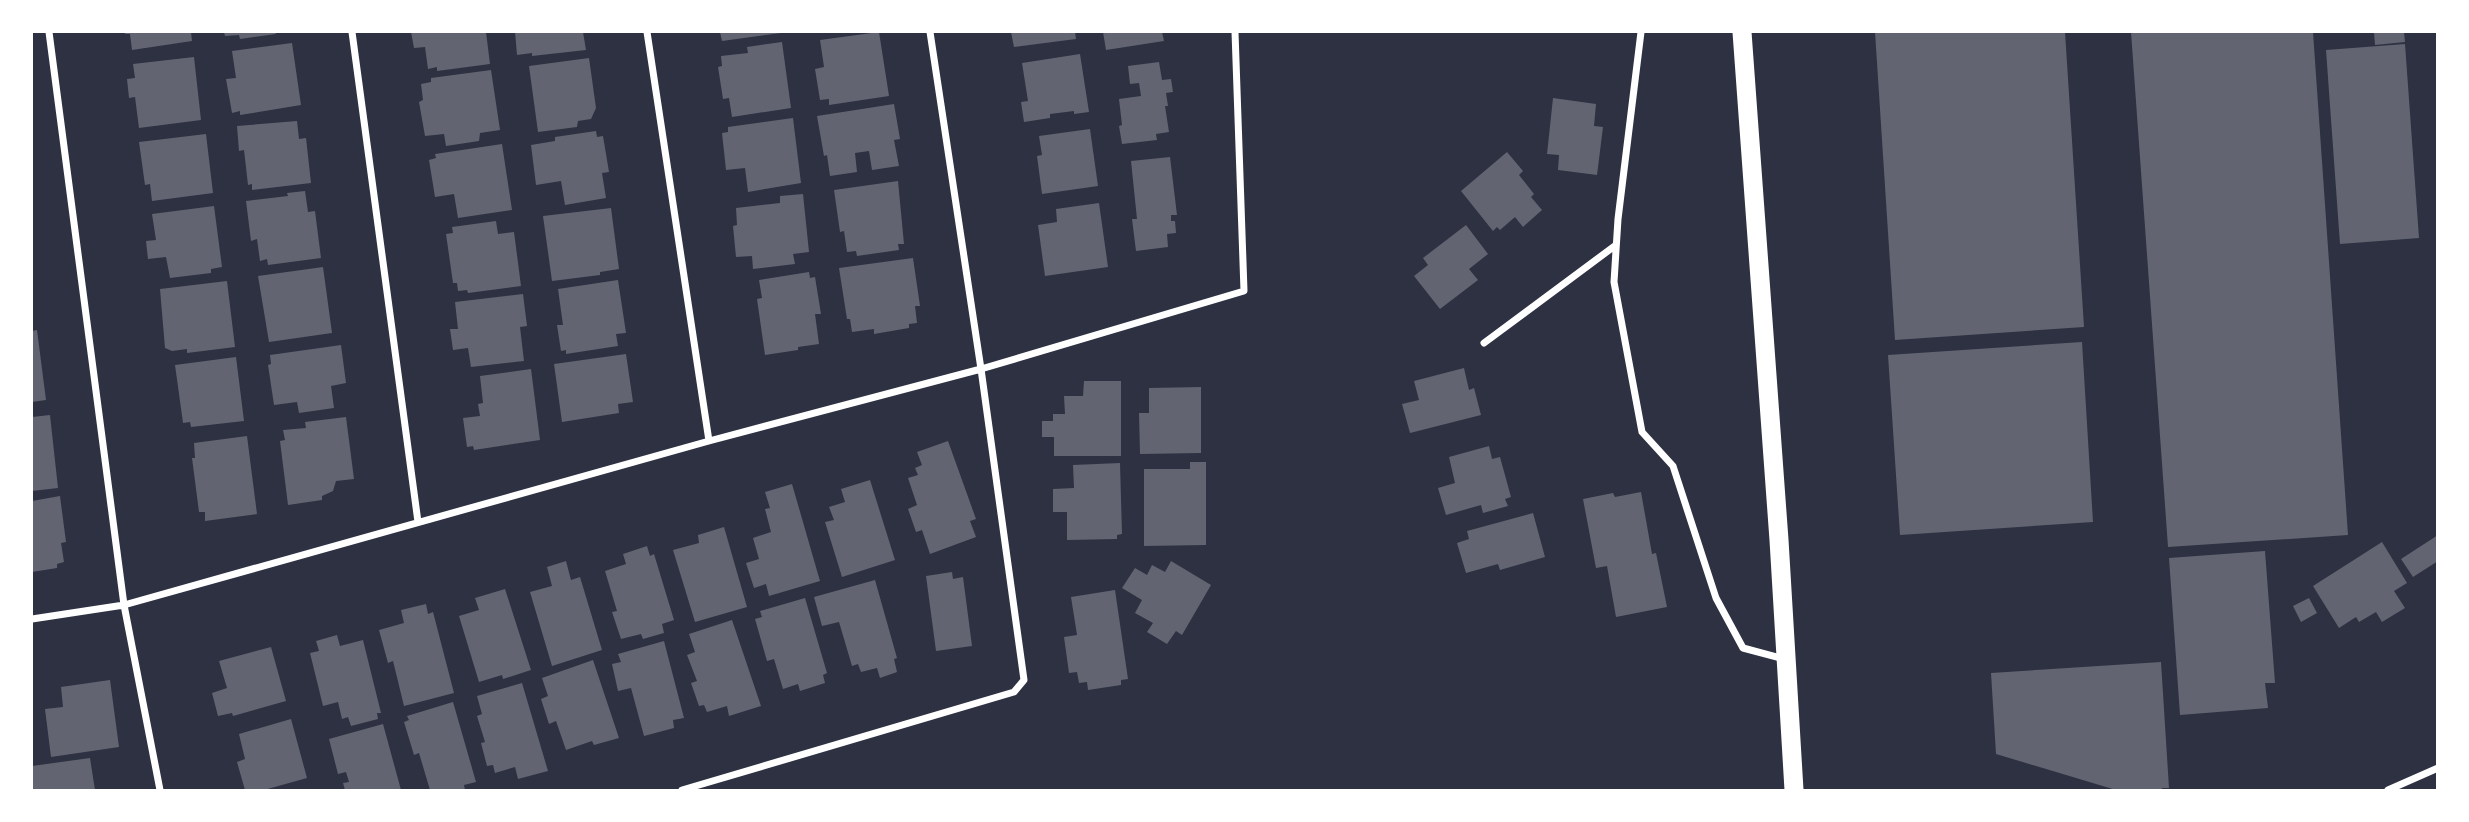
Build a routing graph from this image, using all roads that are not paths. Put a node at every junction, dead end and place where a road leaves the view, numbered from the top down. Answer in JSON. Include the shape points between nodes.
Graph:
{"nodes":[{"id":1,"x":49,"y":32,"type":"edge"},
{"id":2,"x":352,"y":32,"type":"edge"},
{"id":3,"x":647,"y":32,"type":"edge"},
{"id":4,"x":930,"y":32,"type":"edge"},
{"id":5,"x":1235,"y":32,"type":"edge"},
{"id":6,"x":1641,"y":32,"type":"edge"},
{"id":7,"x":1742,"y":32,"type":"edge"},
{"id":8,"x":1616,"y":245,"type":"junction"},
{"id":9,"x":1484,"y":343,"type":"dead end"},
{"id":10,"x":981,"y":369,"type":"junction"},
{"id":11,"x":709,"y":441,"type":"junction"},
{"id":12,"x":418,"y":522,"type":"junction"},
{"id":13,"x":124,"y":606,"type":"junction"},
{"id":14,"x":32,"y":619,"type":"edge"},
{"id":15,"x":1786,"y":659,"type":"junction"},
{"id":16,"x":2438,"y":768,"type":"edge"},
{"id":17,"x":160,"y":790,"type":"edge"},
{"id":18,"x":682,"y":790,"type":"edge"},
{"id":19,"x":1794,"y":790,"type":"edge"},
{"id":20,"x":2388,"y":790,"type":"edge"}],
"edges":[{"from":1,"to":13,"type":"street"},
{"from":2,"to":12,"type":"street"},
{"from":3,"to":11,"type":"street"},
{"from":4,"to":10,"type":"street"},
{"from":5,"to":10,"type":"street","via":[[1244,291]]},
{"from":6,"to":8,"type":"street"},
{"from":7,"to":15,"type":"highway"},
{"from":8,"to":9,"type":"street"},
{"from":8,"to":15,"type":"street","via":[[1614,282],[1642,432],[1674,466],[1716,598],[1743,648]]},
{"from":10,"to":11,"type":"street"},
{"from":10,"to":18,"type":"street","via":[[1024,680],[1014,692]]},
{"from":11,"to":12,"type":"street"},
{"from":12,"to":13,"type":"street"},
{"from":13,"to":14,"type":"street"},
{"from":13,"to":17,"type":"street"},
{"from":15,"to":19,"type":"highway"},
{"from":16,"to":20,"type":"street"}]}
